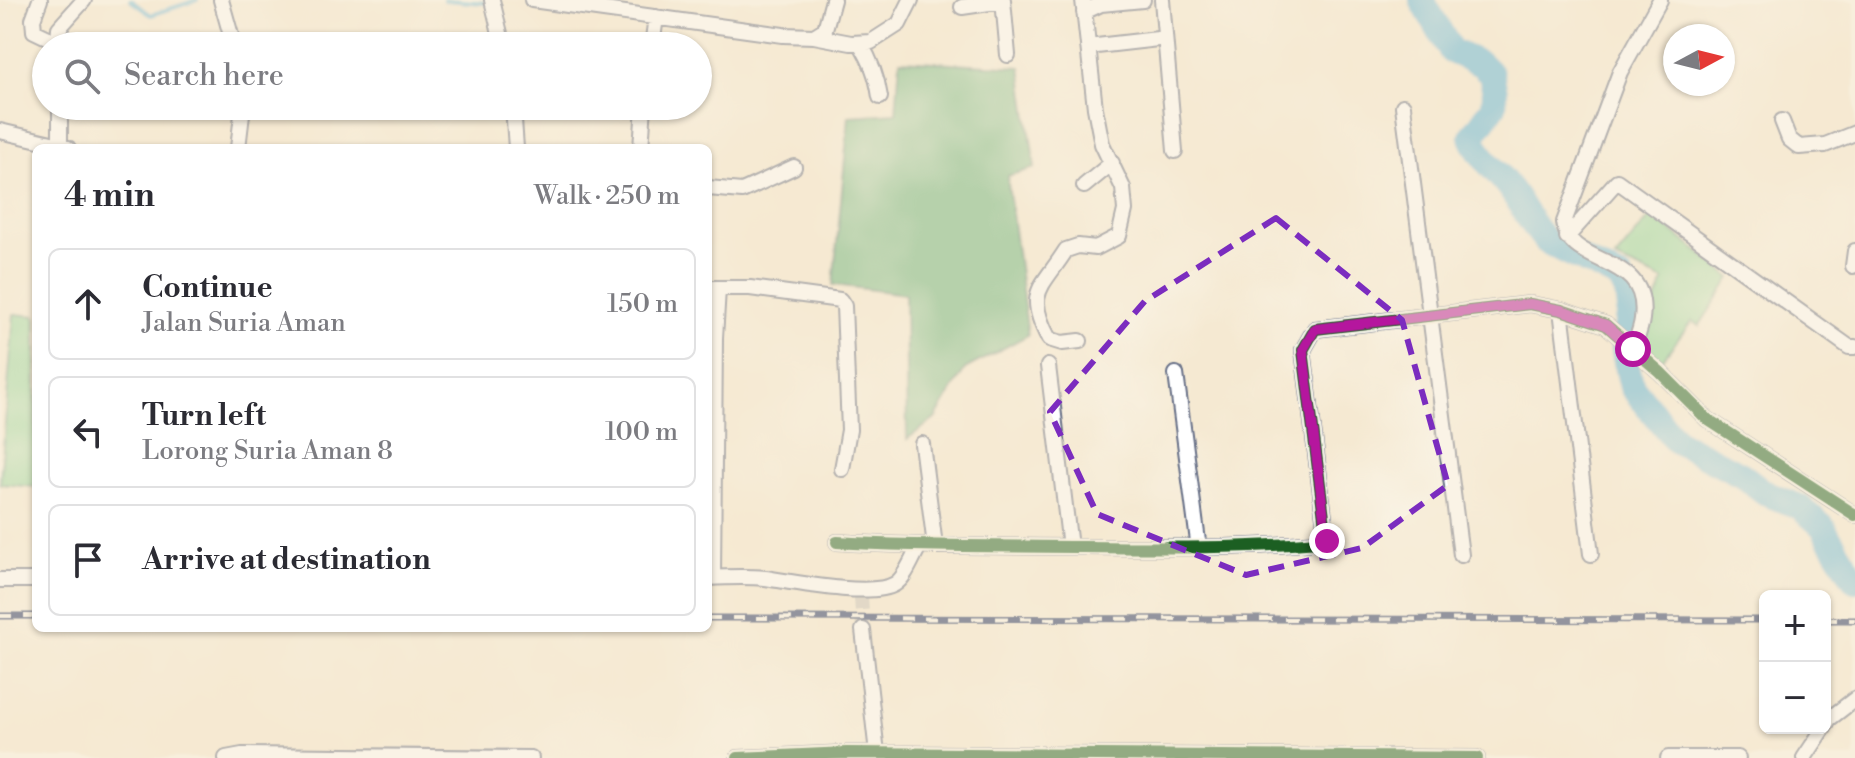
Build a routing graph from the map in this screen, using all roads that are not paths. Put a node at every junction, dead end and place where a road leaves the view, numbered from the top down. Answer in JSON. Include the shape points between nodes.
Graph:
{"nodes":[{"id":1,"x":40,"y":0,"type":"edge"},
{"id":2,"x":84,"y":0,"type":"edge"},
{"id":3,"x":221,"y":0,"type":"edge"},
{"id":4,"x":492,"y":0,"type":"edge"},
{"id":5,"x":532,"y":0,"type":"edge"},
{"id":6,"x":833,"y":0,"type":"edge"},
{"id":7,"x":911,"y":0,"type":"edge"},
{"id":8,"x":1143,"y":0,"type":"edge"},
{"id":9,"x":1162,"y":0,"type":"edge"},
{"id":10,"x":1660,"y":0,"type":"edge"},
{"id":11,"x":1003,"y":1,"type":"edge"},
{"id":12,"x":1084,"y":6,"type":"edge"},
{"id":13,"x":962,"y":7,"type":"dead end"},
{"id":14,"x":656,"y":17,"type":"junction"},
{"id":15,"x":36,"y":32,"type":"edge"},
{"id":16,"x":58,"y":32,"type":"edge"},
{"id":17,"x":230,"y":32,"type":"edge"},
{"id":18,"x":500,"y":32,"type":"edge"},
{"id":19,"x":654,"y":32,"type":"edge"},
{"id":20,"x":814,"y":36,"type":"junction"},
{"id":21,"x":1164,"y":36,"type":"junction"},
{"id":22,"x":860,"y":43,"type":"junction"},
{"id":23,"x":1088,"y":47,"type":"junction"},
{"id":24,"x":1008,"y":55,"type":"dead end"},
{"id":25,"x":880,"y":97,"type":"dead end"},
{"id":26,"x":1403,"y":106,"type":"dead end"},
{"id":27,"x":61,"y":120,"type":"edge"},
{"id":28,"x":241,"y":120,"type":"edge"},
{"id":29,"x":514,"y":120,"type":"edge"},
{"id":30,"x":643,"y":120,"type":"edge"},
{"id":31,"x":1782,"y":121,"type":"dead end"},
{"id":32,"x":0,"y":131,"type":"edge"},
{"id":33,"x":1855,"y":133,"type":"edge"},
{"id":34,"x":52,"y":144,"type":"edge"},
{"id":35,"x":64,"y":144,"type":"edge"},
{"id":36,"x":238,"y":144,"type":"edge"},
{"id":37,"x":516,"y":144,"type":"edge"},
{"id":38,"x":641,"y":144,"type":"edge"},
{"id":39,"x":1175,"y":151,"type":"dead end"},
{"id":40,"x":1112,"y":163,"type":"junction"},
{"id":41,"x":794,"y":167,"type":"dead end"},
{"id":42,"x":1084,"y":186,"type":"dead end"},
{"id":43,"x":712,"y":188,"type":"edge"},
{"id":44,"x":1567,"y":237,"type":"junction"},
{"id":45,"x":713,"y":288,"type":"edge"},
{"id":46,"x":1561,"y":310,"type":"junction"},
{"id":47,"x":1430,"y":316,"type":"junction"},
{"id":48,"x":1080,"y":341,"type":"dead end"},
{"id":49,"x":1855,"y":347,"type":"edge"},
{"id":50,"x":1633,"y":349,"type":"junction"},
{"id":51,"x":1048,"y":366,"type":"dead end"},
{"id":52,"x":1176,"y":374,"type":"dead end"},
{"id":53,"x":922,"y":444,"type":"dead end"},
{"id":54,"x":842,"y":469,"type":"dead end"},
{"id":55,"x":712,"y":482,"type":"edge"},
{"id":56,"x":1855,"y":515,"type":"edge"},
{"id":57,"x":837,"y":542,"type":"dead end"},
{"id":58,"x":935,"y":546,"type":"junction"},
{"id":59,"x":919,"y":547,"type":"junction"},
{"id":60,"x":1070,"y":547,"type":"junction"},
{"id":61,"x":1199,"y":549,"type":"junction"},
{"id":62,"x":1591,"y":554,"type":"dead end"},
{"id":63,"x":1461,"y":555,"type":"dead end"},
{"id":64,"x":712,"y":578,"type":"edge"},
{"id":65,"x":0,"y":580,"type":"edge"},
{"id":66,"x":32,"y":580,"type":"edge"},
{"id":67,"x":863,"y":630,"type":"tunnel mouth"},
{"id":68,"x":1855,"y":699,"type":"edge"},
{"id":69,"x":1831,"y":717,"type":"edge"},
{"id":70,"x":1819,"y":734,"type":"edge"},
{"id":71,"x":877,"y":753,"type":"junction"},
{"id":72,"x":847,"y":756,"type":"edge"},
{"id":73,"x":983,"y":756,"type":"edge"},
{"id":74,"x":226,"y":758,"type":"edge"},
{"id":75,"x":531,"y":758,"type":"edge"},
{"id":76,"x":738,"y":758,"type":"edge"},
{"id":77,"x":1412,"y":758,"type":"edge"},
{"id":78,"x":1477,"y":758,"type":"edge"},
{"id":79,"x":1668,"y":758,"type":"edge"},
{"id":80,"x":1719,"y":758,"type":"edge"},
{"id":81,"x":1738,"y":758,"type":"edge"},
{"id":82,"x":1804,"y":758,"type":"edge"}],
"edges":[{"from":1,"to":15,"type":"street","via":[[33,19]]},
{"from":2,"to":16,"type":"street"},
{"from":3,"to":17,"type":"street"},
{"from":4,"to":18,"type":"street"},
{"from":5,"to":14,"type":"street"},
{"from":6,"to":20,"type":"street","via":[[825,29]]},
{"from":7,"to":22,"type":"street","via":[[899,24]]},
{"from":8,"to":12,"type":"street"},
{"from":9,"to":21,"type":"street"},
{"from":10,"to":44,"type":"street","via":[[1620,72],[1564,222]]},
{"from":11,"to":13,"type":"street"},
{"from":11,"to":24,"type":"street"},
{"from":12,"to":23,"type":"street"},
{"from":14,"to":19,"type":"street"},
{"from":14,"to":20,"type":"street"},
{"from":20,"to":22,"type":"street"},
{"from":21,"to":23,"type":"street"},
{"from":21,"to":39,"type":"street"},
{"from":22,"to":25,"type":"street","via":[[871,61]]},
{"from":23,"to":40,"type":"street","via":[[1102,144]]},
{"from":26,"to":47,"type":"street"},
{"from":27,"to":35,"type":"street"},
{"from":28,"to":36,"type":"street"},
{"from":29,"to":37,"type":"street"},
{"from":30,"to":38,"type":"street"},
{"from":31,"to":33,"type":"street","via":[[1799,147],[1825,145]]},
{"from":32,"to":34,"type":"street"},
{"from":40,"to":42,"type":"street"},
{"from":40,"to":48,"type":"street","via":[[1123,188],[1119,236],[1096,248],[1066,250],[1036,297],[1038,319],[1049,339]]},
{"from":41,"to":43,"type":"street","via":[[742,191]]},
{"from":44,"to":49,"type":"street","via":[[1617,181]]},
{"from":44,"to":50,"type":"street","via":[[1625,271],[1637,284],[1642,319]]},
{"from":45,"to":54,"type":"street","via":[[840,300],[849,430]]},
{"from":45,"to":55,"type":"street"},
{"from":46,"to":47,"type":"street","via":[[1530,304]]},
{"from":46,"to":50,"type":"street","via":[[1606,325]]},
{"from":46,"to":62,"type":"street"},
{"from":47,"to":61,"type":"street","via":[[1315,329],[1303,350],[1327,541]]},
{"from":47,"to":63,"type":"street"},
{"from":50,"to":56,"type":"street","via":[[1707,419]]},
{"from":51,"to":60,"type":"street"},
{"from":52,"to":61,"type":"street"},
{"from":53,"to":58,"type":"street"},
{"from":57,"to":59,"type":"street"},
{"from":58,"to":59,"type":"street"},
{"from":58,"to":60,"type":"street"},
{"from":59,"to":64,"type":"street","via":[[894,584],[861,592],[756,578]]},
{"from":60,"to":61,"type":"street"},
{"from":65,"to":66,"type":"street"},
{"from":67,"to":71,"type":"street"},
{"from":68,"to":69,"type":"street"},
{"from":70,"to":82,"type":"street"},
{"from":71,"to":72,"type":"street"},
{"from":71,"to":73,"type":"street"},
{"from":72,"to":76,"type":"street"},
{"from":73,"to":77,"type":"street"},
{"from":74,"to":75,"type":"street"},
{"from":77,"to":78,"type":"street"},
{"from":79,"to":80,"type":"street"},
{"from":80,"to":81,"type":"street"}]}
